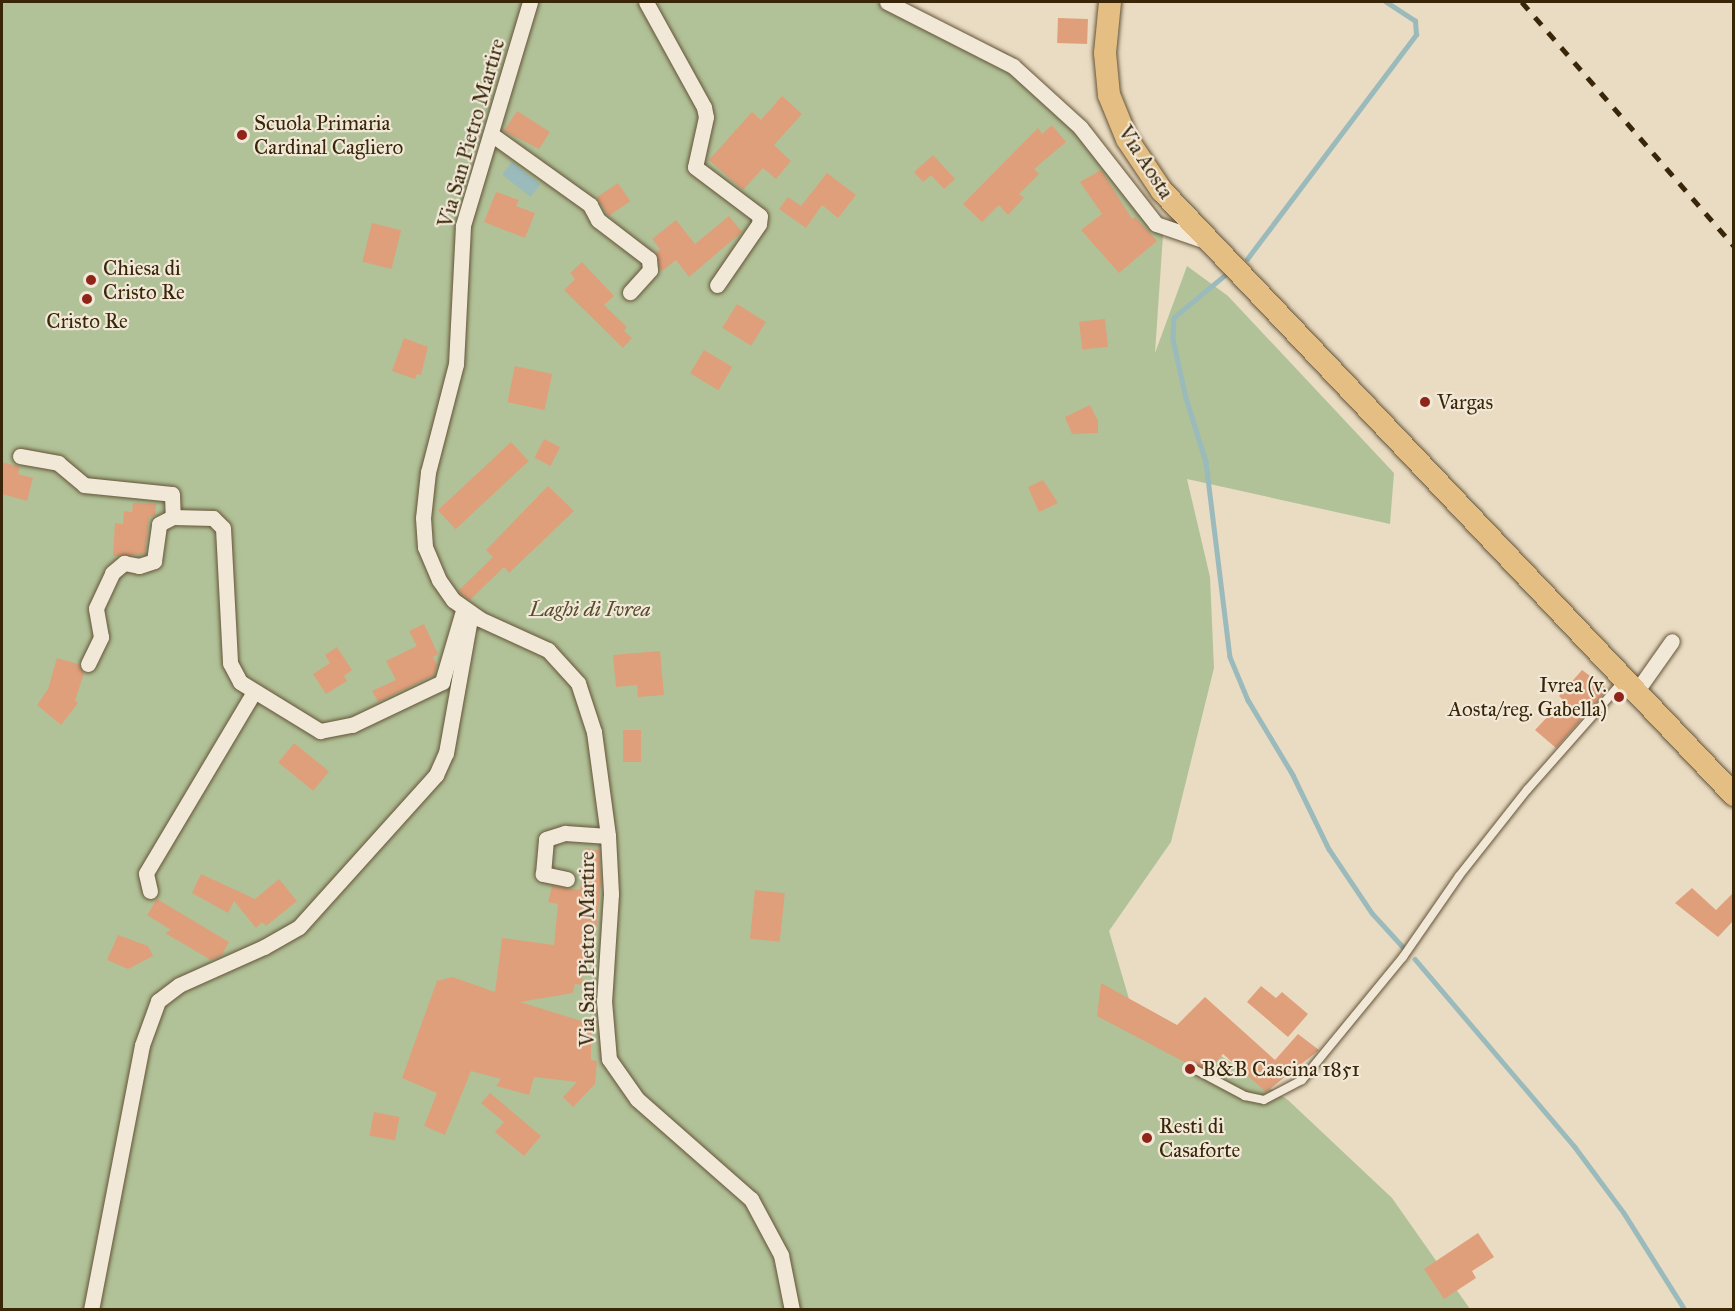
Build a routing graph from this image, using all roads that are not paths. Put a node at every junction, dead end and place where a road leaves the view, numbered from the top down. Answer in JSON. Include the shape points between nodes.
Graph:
{"nodes":[{"id":1,"x":530,"y":2,"type":"edge"},
{"id":2,"x":646,"y":2,"type":"edge"},
{"id":3,"x":887,"y":2,"type":"edge"},
{"id":4,"x":1110,"y":2,"type":"edge"},
{"id":5,"x":491,"y":135,"type":"junction"},
{"id":6,"x":1206,"y":242,"type":"junction"},
{"id":7,"x":717,"y":285,"type":"dead end"},
{"id":8,"x":630,"y":292,"type":"dead end"},
{"id":9,"x":20,"y":456,"type":"dead end"},
{"id":10,"x":173,"y":517,"type":"junction"},
{"id":11,"x":467,"y":611,"type":"junction"},
{"id":12,"x":1672,"y":641,"type":"dead end"},
{"id":13,"x":88,"y":664,"type":"dead end"},
{"id":14,"x":1630,"y":686,"type":"junction"},
{"id":15,"x":254,"y":692,"type":"junction"},
{"id":16,"x":1734,"y":795,"type":"edge"},
{"id":17,"x":608,"y":837,"type":"junction"},
{"id":18,"x":567,"y":879,"type":"dead end"},
{"id":19,"x":150,"y":891,"type":"dead end"},
{"id":20,"x":1194,"y":1069,"type":"dead end"},
{"id":21,"x":91,"y":1310,"type":"edge"},
{"id":22,"x":792,"y":1310,"type":"edge"}],
"edges":[{"from":1,"to":5,"type":"street","name":"Via San Pietro Martire"},
{"from":2,"to":7,"type":"street","via":[[704,107],[706,117],[694,167],[760,216],[759,224]]},
{"from":3,"to":6,"type":"street","via":[[1013,66],[1080,127],[1156,224]]},
{"from":4,"to":6,"type":"main road","name":"Via Aosta","via":[[1106,76],[1117,117],[1140,161]]},
{"from":5,"to":8,"type":"street","via":[[590,204],[598,220],[649,259],[650,270]]},
{"from":5,"to":11,"type":"street","name":"Via San Pietro Martire","via":[[463,226],[456,364],[437,431],[423,518],[425,547],[434,569],[446,590]]},
{"from":6,"to":14,"type":"main road","name":"Via Aosta"},
{"from":9,"to":10,"type":"street","via":[[58,463],[84,485],[172,494]]},
{"from":10,"to":13,"type":"street","via":[[159,524],[153,561],[139,566],[124,563],[111,573],[96,608],[101,637]]},
{"from":10,"to":15,"type":"street","via":[[213,518],[223,528],[230,663],[244,688]]},
{"from":11,"to":15,"type":"street","via":[[442,682],[352,726],[320,731]]},
{"from":11,"to":17,"type":"street","name":"Via San Pietro Martire","via":[[542,646],[574,677],[594,732]]},
{"from":11,"to":21,"type":"street","via":[[446,753],[436,775],[299,927],[179,985],[158,1001],[142,1045]]},
{"from":12,"to":14,"type":"street"},
{"from":14,"to":16,"type":"main road","name":"Via Aosta"},
{"from":14,"to":20,"type":"lane","via":[[1520,799],[1459,876],[1403,957],[1302,1080],[1264,1100],[1245,1096]]},
{"from":15,"to":19,"type":"street","via":[[146,873]]},
{"from":17,"to":18,"type":"street","via":[[565,833],[546,839],[543,874]]},
{"from":17,"to":22,"type":"street","name":"Via San Pietro Martire","via":[[611,894],[604,1001],[609,1059],[637,1099],[751,1199],[781,1254]]}]}
